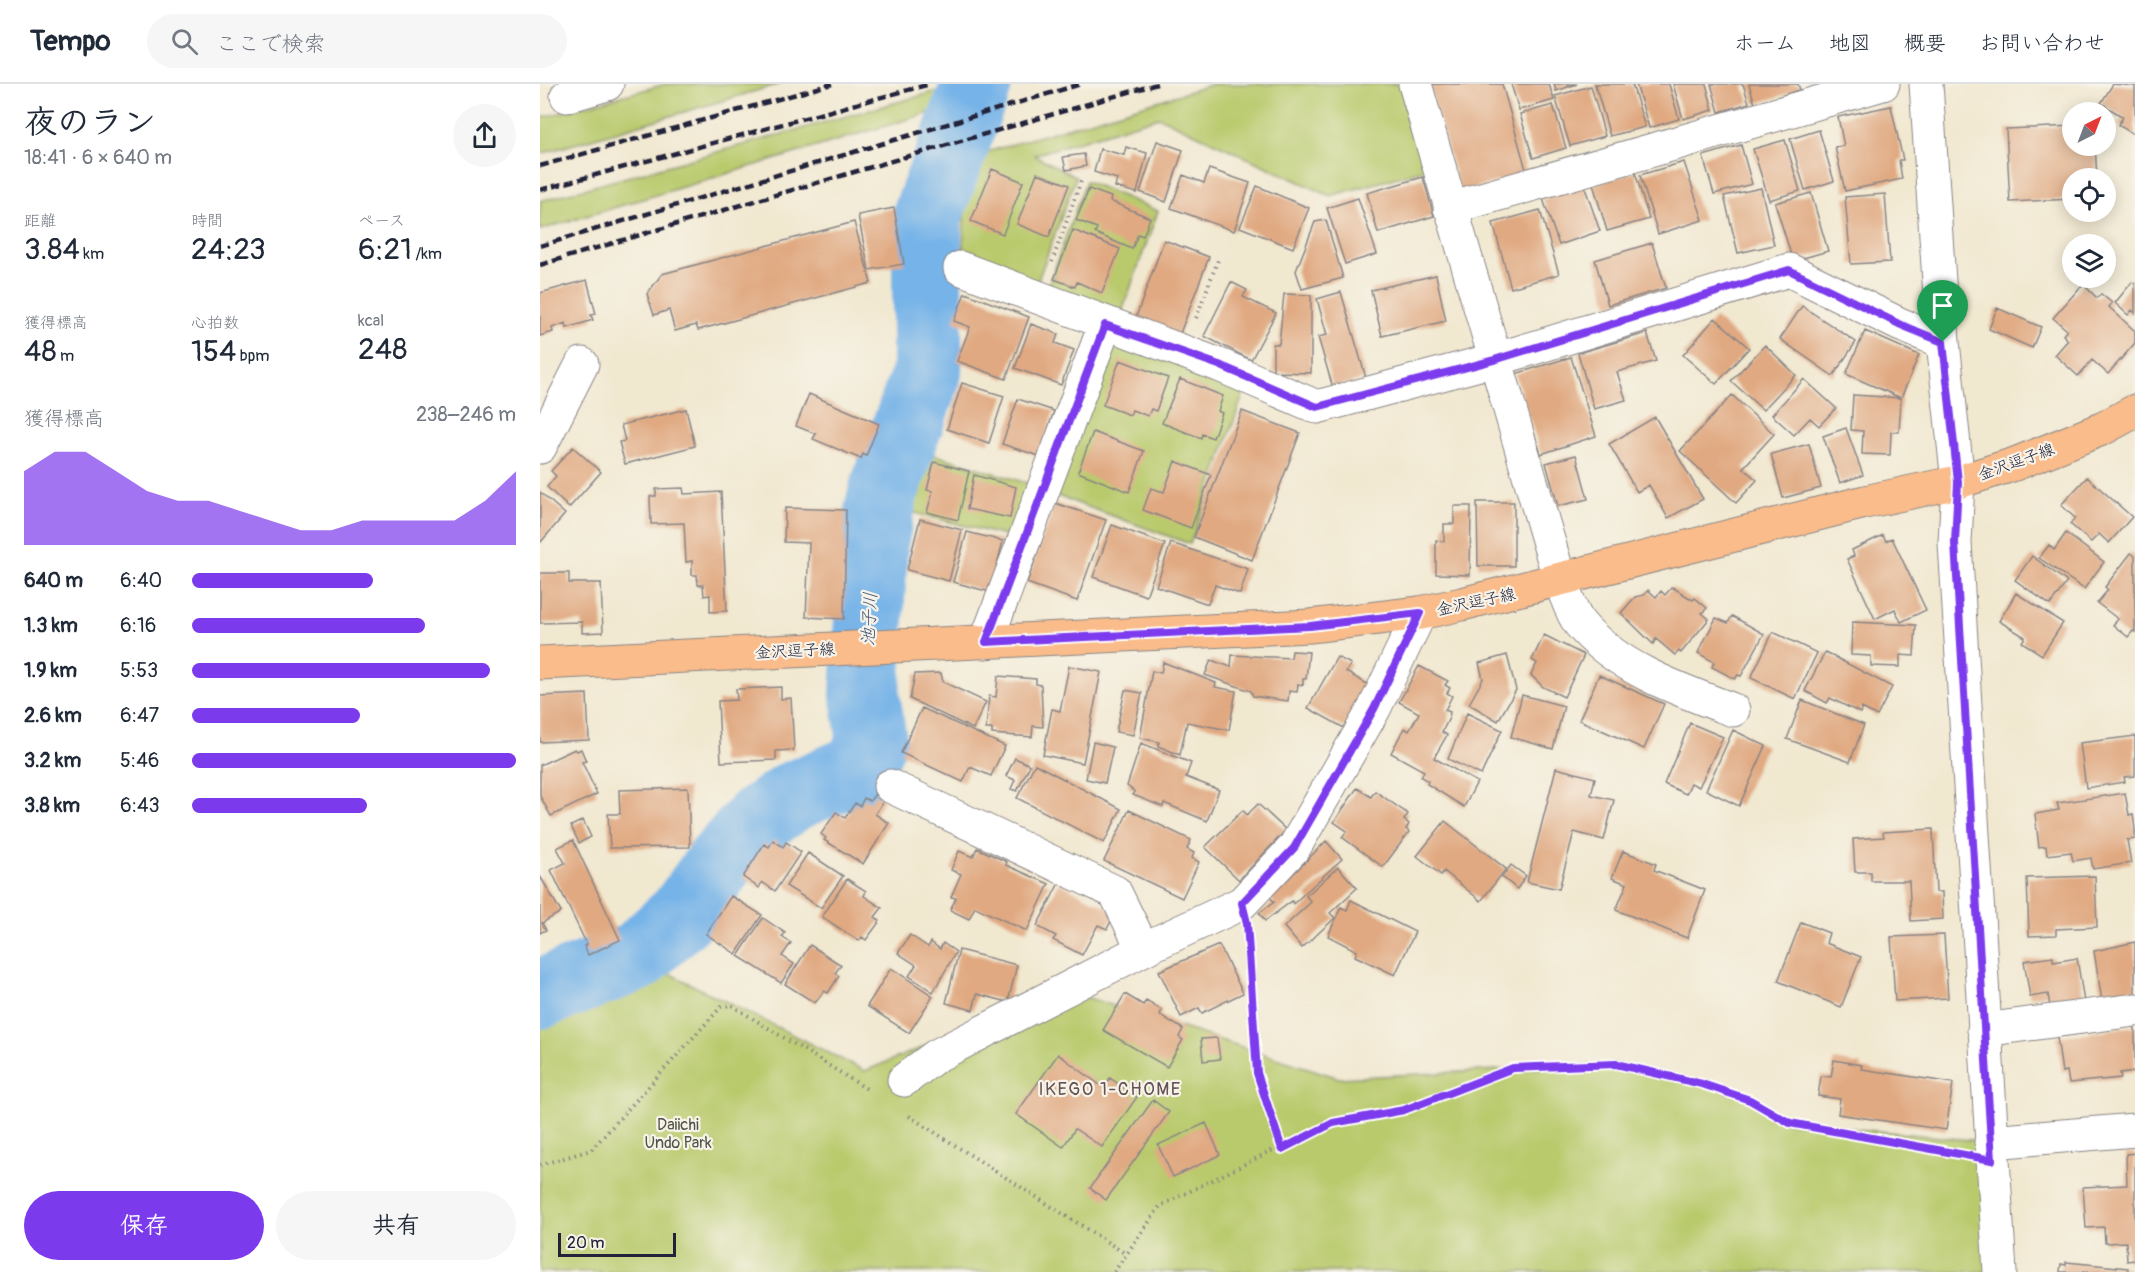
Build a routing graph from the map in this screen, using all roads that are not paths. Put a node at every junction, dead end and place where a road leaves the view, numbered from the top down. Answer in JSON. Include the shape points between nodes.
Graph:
{"nodes":[{"id":1,"x":607,"y":84,"type":"edge"},
{"id":2,"x":1415,"y":84,"type":"edge"},
{"id":3,"x":1883,"y":84,"type":"edge"},
{"id":4,"x":1926,"y":84,"type":"edge"},
{"id":5,"x":567,"y":96,"type":"dead end"},
{"id":6,"x":1450,"y":208,"type":"junction"},
{"id":7,"x":960,"y":268,"type":"dead end"},
{"id":8,"x":1105,"y":325,"type":"junction"},
{"id":9,"x":1943,"y":342,"type":"junction"},
{"id":10,"x":1494,"y":360,"type":"junction"},
{"id":11,"x":582,"y":364,"type":"dead end"},
{"id":12,"x":2135,"y":411,"type":"edge"},
{"id":13,"x":540,"y":447,"type":"edge"},
{"id":14,"x":1958,"y":482,"type":"junction"},
{"id":15,"x":1560,"y":581,"type":"junction"},
{"id":16,"x":1420,"y":613,"type":"junction"},
{"id":17,"x":986,"y":642,"type":"junction"},
{"id":18,"x":540,"y":663,"type":"edge"},
{"id":19,"x":1733,"y":710,"type":"dead end"},
{"id":20,"x":890,"y":786,"type":"dead end"},
{"id":21,"x":1143,"y":949,"type":"junction"},
{"id":22,"x":2135,"y":1010,"type":"edge"},
{"id":23,"x":1984,"y":1030,"type":"junction"},
{"id":24,"x":904,"y":1080,"type":"dead end"},
{"id":25,"x":2135,"y":1130,"type":"edge"},
{"id":26,"x":1992,"y":1151,"type":"junction"},
{"id":27,"x":2000,"y":1272,"type":"edge"}],
"edges":[{"from":1,"to":5,"type":"street"},
{"from":2,"to":6,"type":"street"},
{"from":3,"to":6,"type":"street"},
{"from":4,"to":9,"type":"street"},
{"from":6,"to":10,"type":"street"},
{"from":7,"to":8,"type":"street"},
{"from":8,"to":10,"type":"street","via":[[1317,407]]},
{"from":8,"to":17,"type":"street"},
{"from":9,"to":10,"type":"street","via":[[1789,270]]},
{"from":9,"to":14,"type":"street"},
{"from":10,"to":15,"type":"street"},
{"from":11,"to":13,"type":"street"},
{"from":12,"to":14,"type":"main road","name":"金沢逗子線","via":[[2104,428],[2015,464]]},
{"from":14,"to":15,"type":"main road","name":"金沢逗子線","via":[[1865,501]]},
{"from":14,"to":23,"type":"street","via":[[1955,543]]},
{"from":15,"to":16,"type":"main road","name":"金沢逗子線"},
{"from":15,"to":19,"type":"street","via":[[1578,622],[1608,650],[1666,684]]},
{"from":16,"to":17,"type":"main road","name":"金沢逗子線","via":[[1310,626]]},
{"from":16,"to":21,"type":"street","via":[[1374,709],[1294,848],[1242,903]]},
{"from":17,"to":18,"type":"main road","name":"金沢逗子線"},
{"from":20,"to":21,"type":"street","via":[[1115,891]]},
{"from":21,"to":24,"type":"street","via":[[936,1056]]},
{"from":22,"to":23,"type":"street"},
{"from":23,"to":26,"type":"street"},
{"from":25,"to":26,"type":"street"},
{"from":26,"to":27,"type":"street"}]}
